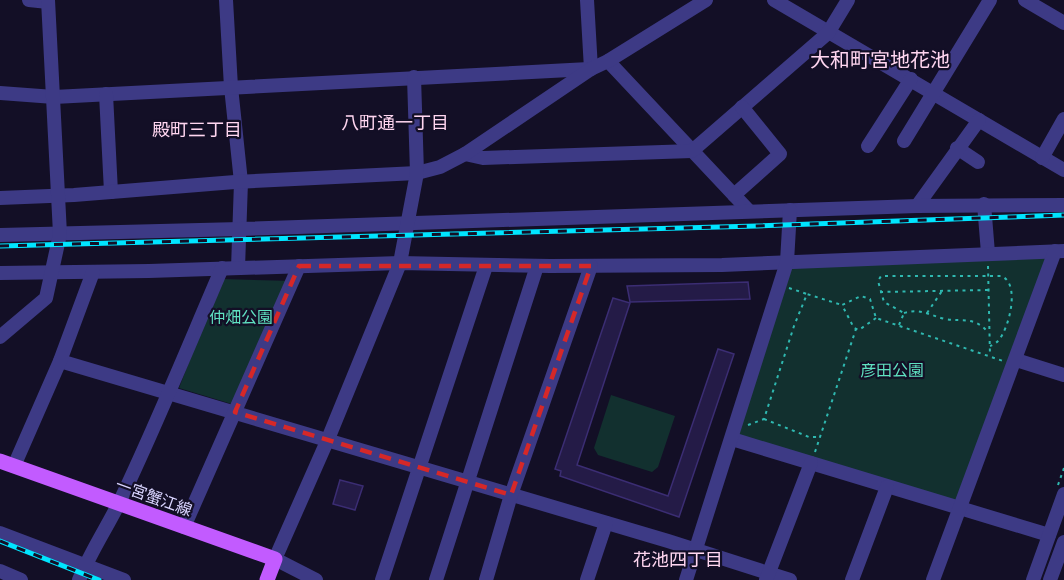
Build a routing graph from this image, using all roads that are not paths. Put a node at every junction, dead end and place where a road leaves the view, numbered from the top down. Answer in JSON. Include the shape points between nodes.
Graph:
{"nodes":[{"id":1,"x":29,"y":0,"type":"edge"},
{"id":2,"x":226,"y":0,"type":"edge"},
{"id":3,"x":587,"y":0,"type":"edge"},
{"id":4,"x":706,"y":0,"type":"edge"},
{"id":5,"x":774,"y":0,"type":"edge"},
{"id":6,"x":848,"y":0,"type":"edge"},
{"id":7,"x":990,"y":0,"type":"edge"},
{"id":8,"x":1025,"y":0,"type":"edge"},
{"id":9,"x":48,"y":1,"type":"edge"},
{"id":10,"x":1064,"y":22,"type":"edge"},
{"id":11,"x":828,"y":33,"type":"junction"},
{"id":12,"x":608,"y":61,"type":"junction"},
{"id":13,"x":591,"y":69,"type":"junction"},
{"id":14,"x":414,"y":77,"type":"junction"},
{"id":15,"x":911,"y":79,"type":"junction"},
{"id":16,"x":231,"y":87,"type":"junction"},
{"id":17,"x":0,"y":93,"type":"edge"},
{"id":18,"x":935,"y":93,"type":"junction"},
{"id":19,"x":106,"y":94,"type":"junction"},
{"id":20,"x":54,"y":97,"type":"junction"},
{"id":21,"x":742,"y":107,"type":"junction"},
{"id":22,"x":1064,"y":119,"type":"edge"},
{"id":23,"x":979,"y":120,"type":"junction"},
{"id":24,"x":904,"y":141,"type":"dead end"},
{"id":25,"x":868,"y":146,"type":"dead end"},
{"id":26,"x":957,"y":148,"type":"junction"},
{"id":27,"x":692,"y":151,"type":"junction"},
{"id":28,"x":465,"y":154,"type":"junction"},
{"id":29,"x":1042,"y":158,"type":"junction"},
{"id":30,"x":978,"y":162,"type":"dead end"},
{"id":31,"x":1064,"y":170,"type":"edge"},
{"id":32,"x":417,"y":173,"type":"junction"},
{"id":33,"x":241,"y":182,"type":"junction"},
{"id":34,"x":111,"y":192,"type":"junction"},
{"id":35,"x":734,"y":195,"type":"junction"},
{"id":36,"x":59,"y":196,"type":"junction"},
{"id":37,"x":0,"y":198,"type":"edge"},
{"id":38,"x":984,"y":204,"type":"junction"},
{"id":39,"x":1064,"y":205,"type":"edge"},
{"id":40,"x":916,"y":206,"type":"junction"},
{"id":41,"x":790,"y":210,"type":"junction"},
{"id":42,"x":749,"y":211,"type":"junction"},
{"id":43,"x":408,"y":223,"type":"junction"},
{"id":44,"x":240,"y":229,"type":"junction"},
{"id":45,"x":60,"y":234,"type":"junction"},
{"id":46,"x":0,"y":235,"type":"edge"},
{"id":47,"x":1059,"y":251,"type":"edge"},
{"id":48,"x":987,"y":253,"type":"junction"},
{"id":49,"x":787,"y":262,"type":"junction"},
{"id":50,"x":400,"y":263,"type":"junction"},
{"id":51,"x":299,"y":266,"type":"junction"},
{"id":52,"x":486,"y":266,"type":"junction"},
{"id":53,"x":537,"y":266,"type":"junction"},
{"id":54,"x":591,"y":266,"type":"junction"},
{"id":55,"x":222,"y":268,"type":"junction"},
{"id":56,"x":238,"y":268,"type":"junction"},
{"id":57,"x":51,"y":272,"type":"junction"},
{"id":58,"x":93,"y":272,"type":"junction"},
{"id":59,"x":0,"y":273,"type":"edge"},
{"id":60,"x":0,"y":337,"type":"edge"},
{"id":61,"x":60,"y":361,"type":"junction"},
{"id":62,"x":1015,"y":362,"type":"junction"},
{"id":63,"x":1064,"y":375,"type":"edge"},
{"id":64,"x":169,"y":393,"type":"junction"},
{"id":65,"x":235,"y":412,"type":"junction"},
{"id":66,"x":733,"y":434,"type":"junction"},
{"id":67,"x":328,"y":439,"type":"junction"},
{"id":68,"x":811,"y":463,"type":"junction"},
{"id":69,"x":7,"y":464,"type":"edge"},
{"id":70,"x":419,"y":467,"type":"junction"},
{"id":71,"x":466,"y":482,"type":"junction"},
{"id":72,"x":887,"y":487,"type":"junction"},
{"id":73,"x":1064,"y":494,"type":"edge"},
{"id":74,"x":512,"y":495,"type":"junction"},
{"id":75,"x":118,"y":503,"type":"junction"},
{"id":76,"x":960,"y":509,"type":"junction"},
{"id":77,"x":606,"y":523,"type":"junction"},
{"id":78,"x":184,"y":527,"type":"junction"},
{"id":79,"x":0,"y":533,"type":"edge"},
{"id":80,"x":1049,"y":535,"type":"junction"},
{"id":81,"x":1064,"y":542,"type":"edge"},
{"id":82,"x":696,"y":550,"type":"junction"},
{"id":83,"x":275,"y":559,"type":"junction"},
{"id":84,"x":85,"y":565,"type":"junction"},
{"id":85,"x":0,"y":571,"type":"edge"},
{"id":86,"x":767,"y":577,"type":"edge"},
{"id":87,"x":21,"y":580,"type":"edge"},
{"id":88,"x":79,"y":580,"type":"edge"},
{"id":89,"x":124,"y":580,"type":"edge"},
{"id":90,"x":267,"y":580,"type":"edge"},
{"id":91,"x":316,"y":580,"type":"edge"},
{"id":92,"x":382,"y":580,"type":"edge"},
{"id":93,"x":435,"y":580,"type":"edge"},
{"id":94,"x":486,"y":580,"type":"edge"},
{"id":95,"x":587,"y":580,"type":"edge"},
{"id":96,"x":686,"y":580,"type":"edge"},
{"id":97,"x":790,"y":580,"type":"edge"},
{"id":98,"x":852,"y":580,"type":"edge"},
{"id":99,"x":933,"y":580,"type":"edge"},
{"id":100,"x":1033,"y":580,"type":"edge"},
{"id":101,"x":1050,"y":580,"type":"edge"}],
"edges":[{"from":1,"to":9,"type":"street"},
{"from":2,"to":16,"type":"street"},
{"from":3,"to":13,"type":"street"},
{"from":4,"to":12,"type":"street"},
{"from":5,"to":11,"type":"street"},
{"from":6,"to":11,"type":"street"},
{"from":7,"to":18,"type":"street"},
{"from":8,"to":10,"type":"street"},
{"from":9,"to":20,"type":"street"},
{"from":11,"to":15,"type":"street"},
{"from":11,"to":21,"type":"street"},
{"from":12,"to":13,"type":"street"},
{"from":12,"to":27,"type":"street"},
{"from":13,"to":14,"type":"street"},
{"from":13,"to":28,"type":"street"},
{"from":14,"to":16,"type":"street"},
{"from":14,"to":32,"type":"street"},
{"from":15,"to":18,"type":"street"},
{"from":15,"to":25,"type":"street"},
{"from":16,"to":19,"type":"street"},
{"from":16,"to":33,"type":"street"},
{"from":17,"to":20,"type":"street"},
{"from":18,"to":23,"type":"street"},
{"from":18,"to":24,"type":"street"},
{"from":19,"to":20,"type":"street"},
{"from":19,"to":34,"type":"street"},
{"from":20,"to":36,"type":"street"},
{"from":21,"to":27,"type":"street"},
{"from":21,"to":35,"type":"street","via":[[780,154]]},
{"from":22,"to":29,"type":"street"},
{"from":23,"to":26,"type":"street"},
{"from":23,"to":29,"type":"street"},
{"from":26,"to":30,"type":"street"},
{"from":26,"to":40,"type":"street"},
{"from":27,"to":28,"type":"street","via":[[483,158]]},
{"from":27,"to":35,"type":"street"},
{"from":28,"to":32,"type":"street"},
{"from":29,"to":31,"type":"street"},
{"from":32,"to":33,"type":"street"},
{"from":32,"to":43,"type":"street"},
{"from":33,"to":34,"type":"street"},
{"from":33,"to":44,"type":"street"},
{"from":34,"to":36,"type":"street"},
{"from":35,"to":42,"type":"street"},
{"from":36,"to":37,"type":"street"},
{"from":36,"to":45,"type":"street"},
{"from":38,"to":39,"type":"street"},
{"from":38,"to":40,"type":"street"},
{"from":38,"to":48,"type":"street"},
{"from":40,"to":41,"type":"street"},
{"from":41,"to":42,"type":"street"},
{"from":41,"to":49,"type":"street"},
{"from":42,"to":43,"type":"street"},
{"from":43,"to":44,"type":"street"},
{"from":43,"to":50,"type":"street"},
{"from":44,"to":45,"type":"street"},
{"from":44,"to":56,"type":"street"},
{"from":45,"to":46,"type":"street"},
{"from":45,"to":57,"type":"street"},
{"from":47,"to":48,"type":"street"},
{"from":47,"to":62,"type":"street"},
{"from":48,"to":49,"type":"street"},
{"from":49,"to":54,"type":"street"},
{"from":49,"to":66,"type":"street"},
{"from":50,"to":51,"type":"street"},
{"from":50,"to":52,"type":"street"},
{"from":50,"to":67,"type":"street"},
{"from":51,"to":56,"type":"street"},
{"from":51,"to":65,"type":"street"},
{"from":52,"to":53,"type":"street"},
{"from":52,"to":70,"type":"street"},
{"from":53,"to":54,"type":"street"},
{"from":53,"to":71,"type":"street"},
{"from":54,"to":74,"type":"street"},
{"from":55,"to":56,"type":"street"},
{"from":55,"to":58,"type":"street"},
{"from":55,"to":64,"type":"street"},
{"from":57,"to":58,"type":"street"},
{"from":57,"to":59,"type":"street"},
{"from":57,"to":60,"type":"street","via":[[46,298]]},
{"from":58,"to":61,"type":"street"},
{"from":61,"to":64,"type":"street"},
{"from":61,"to":69,"type":"street"},
{"from":62,"to":63,"type":"street"},
{"from":62,"to":76,"type":"street"},
{"from":64,"to":65,"type":"street"},
{"from":64,"to":75,"type":"street"},
{"from":65,"to":67,"type":"street"},
{"from":65,"to":78,"type":"street"},
{"from":66,"to":68,"type":"street"},
{"from":66,"to":82,"type":"street"},
{"from":67,"to":70,"type":"street"},
{"from":67,"to":83,"type":"street"},
{"from":68,"to":72,"type":"street"},
{"from":68,"to":86,"type":"street"},
{"from":69,"to":75,"type":"main road","name":"一宮蟹江線"},
{"from":70,"to":71,"type":"street"},
{"from":70,"to":92,"type":"street"},
{"from":71,"to":74,"type":"street"},
{"from":71,"to":93,"type":"street"},
{"from":72,"to":76,"type":"street"},
{"from":72,"to":98,"type":"street"},
{"from":73,"to":80,"type":"street"},
{"from":74,"to":77,"type":"street"},
{"from":74,"to":94,"type":"street"},
{"from":75,"to":78,"type":"main road","name":"一宮蟹江線"},
{"from":75,"to":84,"type":"street"},
{"from":76,"to":80,"type":"street"},
{"from":76,"to":99,"type":"street"},
{"from":77,"to":82,"type":"street"},
{"from":77,"to":95,"type":"street"},
{"from":78,"to":83,"type":"main road","name":"一宮蟹江線"},
{"from":79,"to":84,"type":"street"},
{"from":80,"to":100,"type":"street"},
{"from":81,"to":101,"type":"street"},
{"from":82,"to":86,"type":"street"},
{"from":82,"to":96,"type":"street"},
{"from":83,"to":90,"type":"main road"},
{"from":83,"to":91,"type":"street"},
{"from":84,"to":88,"type":"street"},
{"from":84,"to":89,"type":"street"},
{"from":85,"to":87,"type":"street"},
{"from":86,"to":97,"type":"street"}]}
